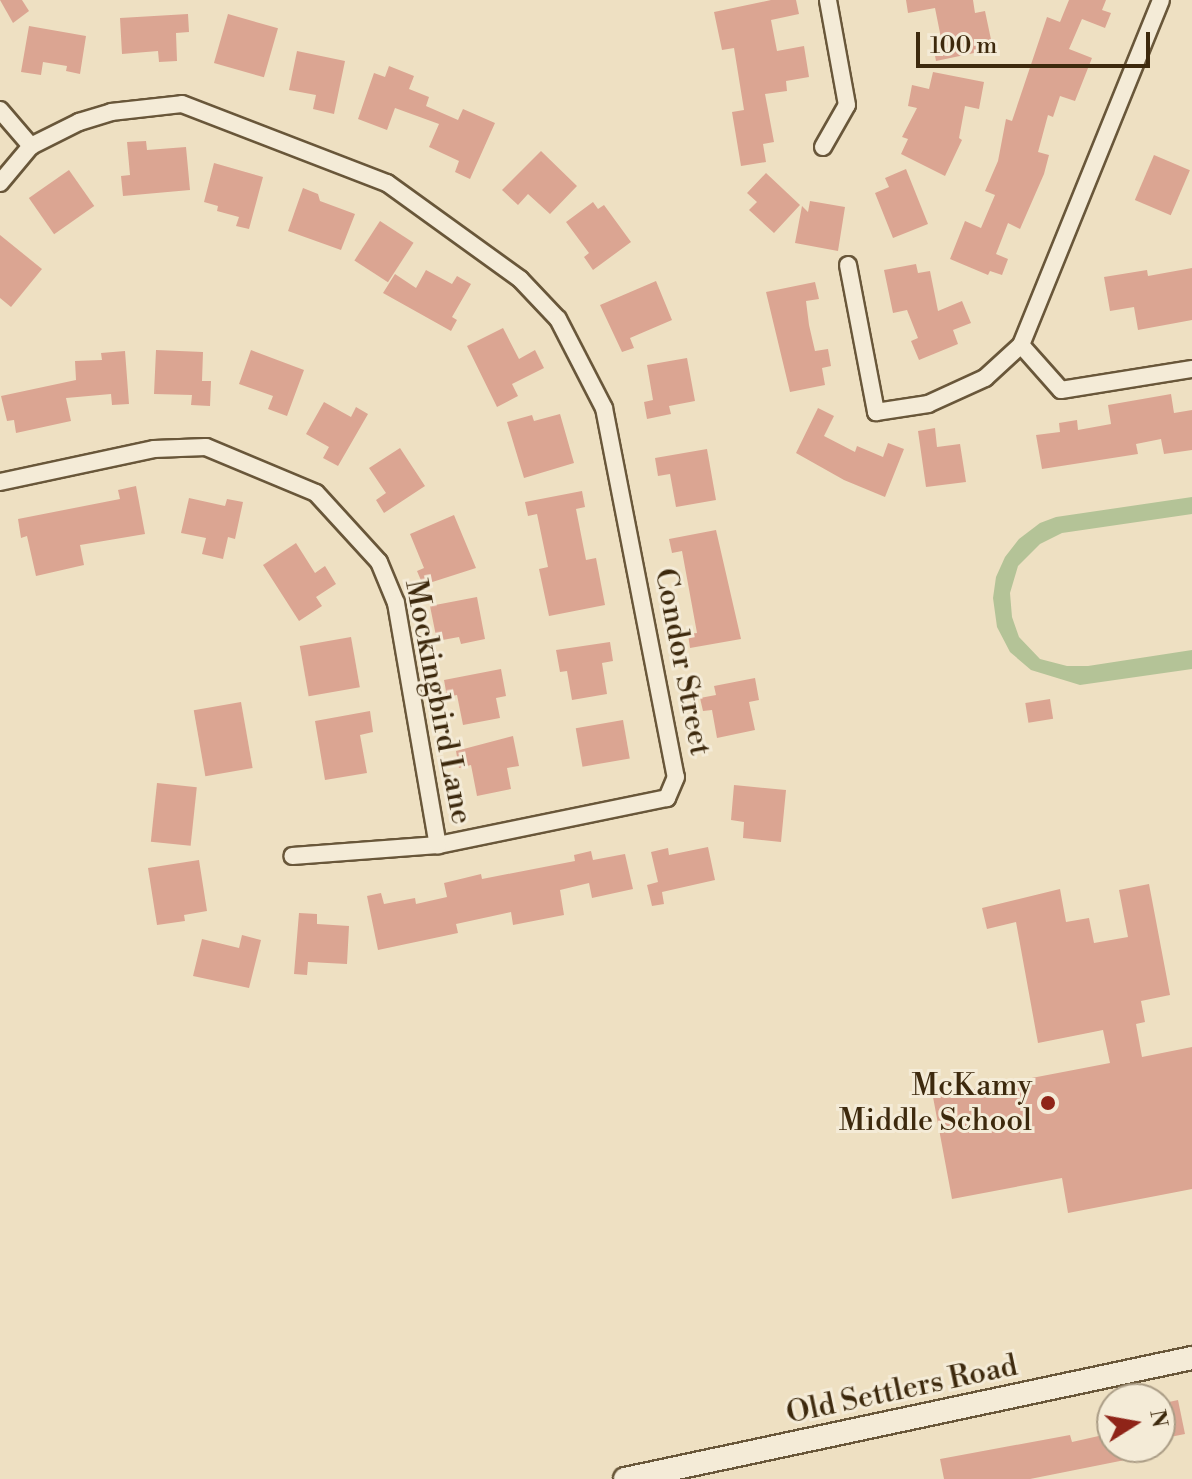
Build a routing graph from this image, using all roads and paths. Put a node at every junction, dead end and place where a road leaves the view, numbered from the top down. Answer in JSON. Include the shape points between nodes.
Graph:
{"nodes":[{"id":1,"x":828,"y":0,"type":"edge"},
{"id":2,"x":1161,"y":0,"type":"edge"},
{"id":3,"x":0,"y":110,"type":"edge"},
{"id":4,"x":31,"y":146,"type":"junction"},
{"id":5,"x":823,"y":147,"type":"dead end"},
{"id":6,"x":0,"y":183,"type":"edge"},
{"id":7,"x":848,"y":265,"type":"dead end"},
{"id":8,"x":1021,"y":345,"type":"junction"},
{"id":9,"x":1192,"y":369,"type":"edge"},
{"id":10,"x":0,"y":482,"type":"edge"},
{"id":11,"x":438,"y":845,"type":"junction"},
{"id":12,"x":292,"y":856,"type":"dead end"},
{"id":13,"x":1192,"y":1358,"type":"edge"},
{"id":14,"x":625,"y":1479,"type":"edge"}],
"edges":[{"from":1,"to":5,"type":"street","via":[[847,105]]},
{"from":2,"to":8,"type":"street"},
{"from":3,"to":4,"type":"street"},
{"from":4,"to":6,"type":"street"},
{"from":4,"to":11,"type":"street","name":"Condor Street","via":[[111,112],[182,104],[387,183],[520,279],[558,319],[604,408],[676,777],[667,798]]},
{"from":7,"to":8,"type":"street","via":[[876,412],[928,404],[985,378]]},
{"from":8,"to":9,"type":"street","via":[[1061,390]]},
{"from":10,"to":11,"type":"street","name":"Mockingbird Lane","via":[[154,449],[206,447],[316,493],[379,562],[396,603]]},
{"from":11,"to":12,"type":"street","name":"Condor Street"},
{"from":13,"to":14,"type":"street","name":"Old Settlers Road"}]}
